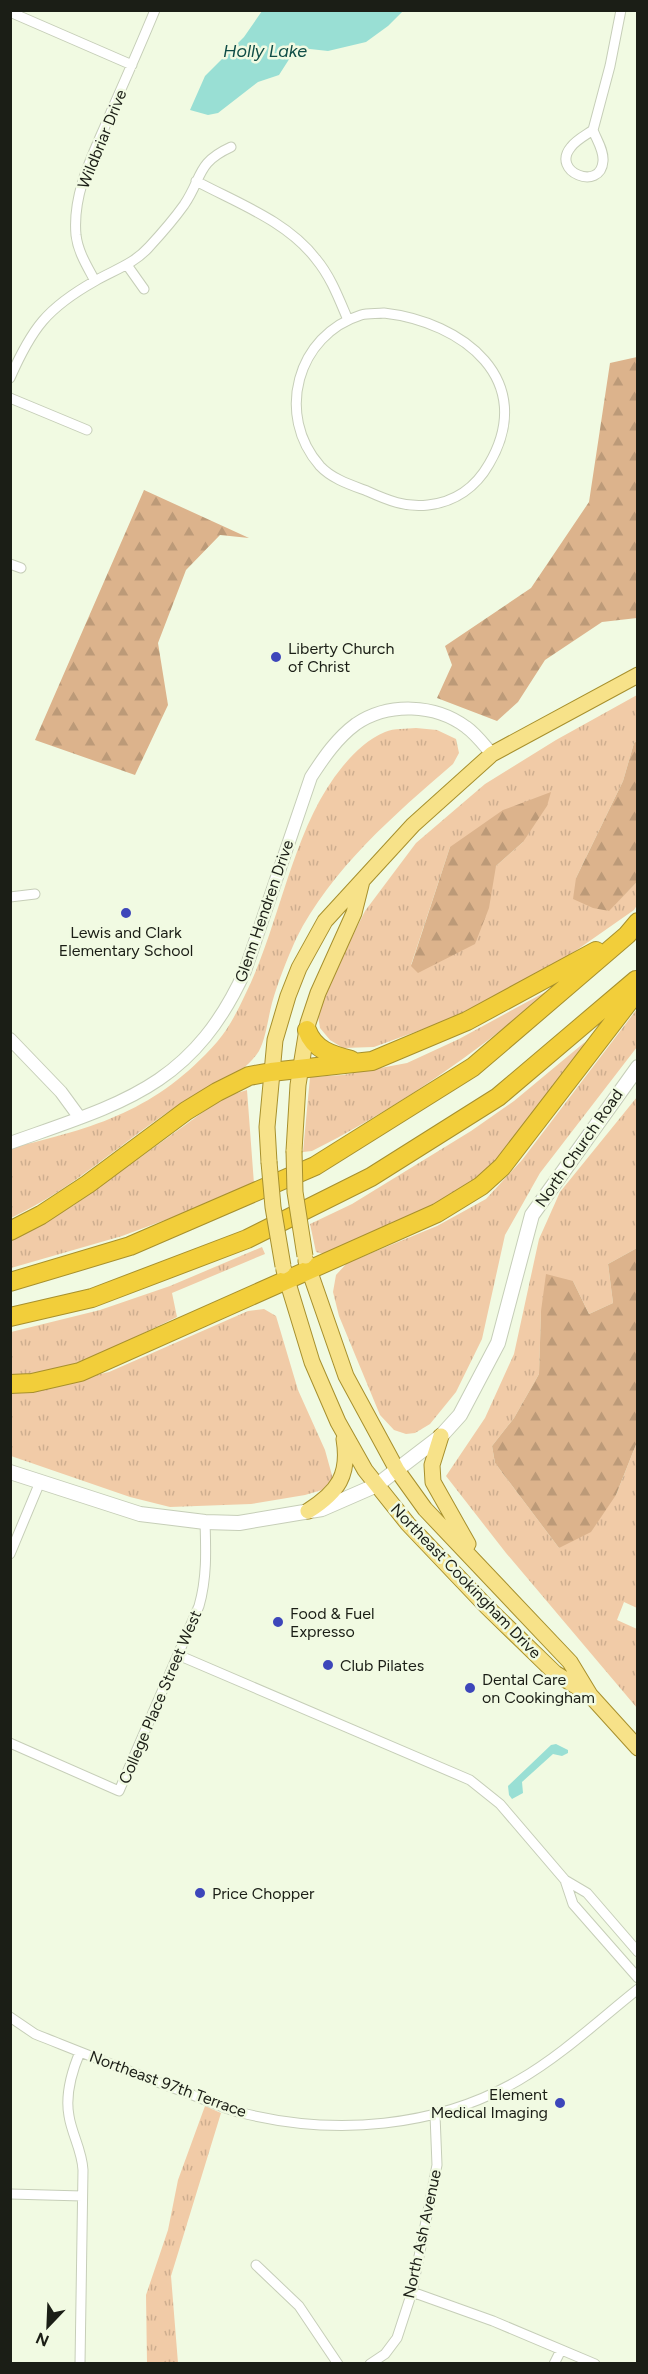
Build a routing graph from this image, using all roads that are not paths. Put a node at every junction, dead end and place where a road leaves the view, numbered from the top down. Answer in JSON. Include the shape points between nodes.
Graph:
{"nodes":[{"id":1,"x":155,"y":10,"type":"edge"},
{"id":2,"x":621,"y":10,"type":"edge"},
{"id":3,"x":10,"y":12,"type":"edge"},
{"id":4,"x":132,"y":65,"type":"junction"},
{"id":5,"x":593,"y":130,"type":"junction"},
{"id":6,"x":231,"y":147,"type":"dead end"},
{"id":7,"x":196,"y":182,"type":"junction"},
{"id":8,"x":127,"y":265,"type":"junction"},
{"id":9,"x":96,"y":281,"type":"junction"},
{"id":10,"x":144,"y":289,"type":"dead end"},
{"id":11,"x":348,"y":320,"type":"junction"},
{"id":12,"x":10,"y":378,"type":"edge"},
{"id":13,"x":10,"y":398,"type":"edge"},
{"id":14,"x":87,"y":430,"type":"dead end"},
{"id":15,"x":10,"y":564,"type":"edge"},
{"id":16,"x":21,"y":568,"type":"dead end"},
{"id":17,"x":638,"y":675,"type":"edge"},
{"id":18,"x":492,"y":754,"type":"junction"},
{"id":19,"x":362,"y":878,"type":"junction"},
{"id":20,"x":35,"y":894,"type":"dead end"},
{"id":21,"x":10,"y":897,"type":"edge"},
{"id":22,"x":632,"y":928,"type":"edge"},
{"id":23,"x":638,"y":979,"type":"edge"},
{"id":24,"x":638,"y":990,"type":"edge"},
{"id":25,"x":307,"y":1030,"type":"junction"},
{"id":26,"x":10,"y":1039,"type":"edge"},
{"id":27,"x":358,"y":1062,"type":"junction"},
{"id":28,"x":638,"y":1067,"type":"edge"},
{"id":29,"x":300,"y":1069,"type":"junction"},
{"id":30,"x":271,"y":1072,"type":"junction"},
{"id":31,"x":80,"y":1118,"type":"junction"},
{"id":32,"x":10,"y":1143,"type":"edge"},
{"id":33,"x":10,"y":1231,"type":"edge"},
{"id":34,"x":306,"y":1262,"type":"junction"},
{"id":35,"x":285,"y":1273,"type":"junction"},
{"id":36,"x":10,"y":1282,"type":"edge"},
{"id":37,"x":10,"y":1317,"type":"edge"},
{"id":38,"x":10,"y":1384,"type":"edge"},
{"id":39,"x":343,"y":1430,"type":"junction"},
{"id":40,"x":441,"y":1436,"type":"junction"},
{"id":41,"x":397,"y":1470,"type":"junction"},
{"id":42,"x":10,"y":1472,"type":"edge"},
{"id":43,"x":40,"y":1482,"type":"junction"},
{"id":44,"x":377,"y":1485,"type":"junction"},
{"id":45,"x":308,"y":1511,"type":"junction"},
{"id":46,"x":205,"y":1522,"type":"junction"},
{"id":47,"x":10,"y":1554,"type":"edge"},
{"id":48,"x":481,"y":1565,"type":"junction"},
{"id":49,"x":178,"y":1654,"type":"junction"},
{"id":50,"x":590,"y":1695,"type":"junction"},
{"id":51,"x":10,"y":1743,"type":"edge"},
{"id":52,"x":638,"y":1748,"type":"edge"},
{"id":53,"x":565,"y":1880,"type":"junction"},
{"id":54,"x":638,"y":1952,"type":"edge"},
{"id":55,"x":638,"y":1978,"type":"edge"},
{"id":56,"x":638,"y":1989,"type":"edge"},
{"id":57,"x":10,"y":2017,"type":"edge"},
{"id":58,"x":80,"y":2052,"type":"junction"},
{"id":59,"x":435,"y":2115,"type":"junction"},
{"id":60,"x":10,"y":2194,"type":"edge"},
{"id":61,"x":82,"y":2196,"type":"junction"},
{"id":62,"x":255,"y":2265,"type":"dead end"},
{"id":63,"x":412,"y":2292,"type":"junction"},
{"id":64,"x":561,"y":2350,"type":"junction"},
{"id":65,"x":80,"y":2364,"type":"edge"},
{"id":66,"x":338,"y":2364,"type":"edge"},
{"id":67,"x":370,"y":2364,"type":"edge"},
{"id":68,"x":554,"y":2364,"type":"edge"},
{"id":69,"x":595,"y":2364,"type":"edge"}],
"edges":[{"from":1,"to":4,"type":"street","name":"Wildbriar Drive"},
{"from":2,"to":5,"type":"street"},
{"from":3,"to":4,"type":"street"},
{"from":4,"to":9,"type":"street","name":"Wildbriar Drive","via":[[87,166],[78,203],[76,238]]},
{"from":5,"to":5,"type":"street","via":[[566,155],[571,172],[582,177],[594,175],[602,166],[603,154]]},
{"from":6,"to":7,"type":"street","via":[[213,156]]},
{"from":7,"to":8,"type":"street","via":[[184,204],[147,249]]},
{"from":7,"to":11,"type":"street","via":[[285,229],[316,258],[333,284]]},
{"from":8,"to":9,"type":"street"},
{"from":8,"to":10,"type":"street"},
{"from":9,"to":12,"type":"street","via":[[62,302],[38,325]]},
{"from":11,"to":11,"type":"street","via":[[308,357],[302,371],[296,398],[304,443],[331,475],[402,504],[431,505],[470,489],[496,452],[506,424],[502,390],[490,367],[473,347],[411,318],[364,314]]},
{"from":13,"to":14,"type":"street"},
{"from":15,"to":16,"type":"street"},
{"from":17,"to":18,"type":"main road","name":"Northeast Cookingham Drive"},
{"from":18,"to":19,"type":"main road","name":"Northeast Cookingham Drive","via":[[413,825]]},
{"from":18,"to":31,"type":"street","name":"Glenn Hendren Drive","via":[[468,728],[418,708],[398,709],[357,723],[328,751],[311,777],[245,971],[218,1021],[168,1075],[131,1097]]},
{"from":19,"to":25,"type":"main road","name":"Northeast Cookingham Drive","via":[[354,913],[318,993]]},
{"from":19,"to":30,"type":"main road","name":"Northeast Cookingham Drive","via":[[325,921],[299,968],[275,1040]]},
{"from":20,"to":21,"type":"street"},
{"from":22,"to":27,"type":"highway","via":[[468,1021],[372,1061]]},
{"from":22,"to":36,"type":"highway","via":[[473,1067],[324,1161],[130,1246]]},
{"from":23,"to":37,"type":"highway","via":[[498,1097],[371,1177],[247,1239],[92,1298]]},
{"from":24,"to":34,"type":"highway","via":[[531,1132],[481,1186],[437,1213]]},
{"from":25,"to":27,"type":"highway","via":[[314,1044],[324,1051]]},
{"from":25,"to":29,"type":"main road","name":"Northeast Cookingham Drive"},
{"from":26,"to":31,"type":"street","via":[[61,1092]]},
{"from":27,"to":29,"type":"highway"},
{"from":28,"to":40,"type":"main road","name":"North Church Road","via":[[532,1215],[498,1343],[460,1415]]},
{"from":29,"to":30,"type":"highway"},
{"from":29,"to":34,"type":"main road","name":"Northeast Cookingham Drive","bridge":true,"via":[[294,1125],[295,1192]]},
{"from":30,"to":33,"type":"highway","via":[[249,1076],[217,1092],[79,1190]]},
{"from":30,"to":35,"type":"main road","name":"Northeast Cookingham Drive","bridge":true,"via":[[269,1162]]},
{"from":31,"to":32,"type":"street","name":"Glenn Hendren Drive"},
{"from":34,"to":35,"type":"highway"},
{"from":34,"to":41,"type":"main road","name":"Northeast Cookingham Drive","via":[[346,1376]]},
{"from":35,"to":38,"type":"highway","via":[[80,1372]]},
{"from":35,"to":39,"type":"main road","name":"Northeast Cookingham Drive","via":[[312,1362]]},
{"from":39,"to":44,"type":"main road","name":"Northeast Cookingham Drive"},
{"from":39,"to":45,"type":"main road","via":[[347,1455],[341,1482],[323,1502]]},
{"from":40,"to":41,"type":"main road","name":"North Church Road"},
{"from":40,"to":48,"type":"main road","via":[[432,1465],[433,1482]]},
{"from":41,"to":44,"type":"main road","name":"North Church Road"},
{"from":41,"to":48,"type":"main road","name":"Northeast Cookingham Drive","via":[[425,1509]]},
{"from":42,"to":43,"type":"main road","name":"North Church Road"},
{"from":43,"to":46,"type":"main road","name":"North Church Road","via":[[140,1514]]},
{"from":43,"to":47,"type":"street"},
{"from":44,"to":45,"type":"main road","name":"North Church Road","via":[[322,1509]]},
{"from":44,"to":50,"type":"main road","name":"Northeast Cookingham Drive","via":[[408,1524],[529,1648],[555,1673]]},
{"from":45,"to":46,"type":"main road","name":"North Church Road","via":[[239,1523]]},
{"from":46,"to":49,"type":"street","name":"College Place Street West","via":[[204,1588]]},
{"from":48,"to":50,"type":"main road","name":"Northeast Cookingham Drive","via":[[570,1662]]},
{"from":49,"to":51,"type":"street","name":"College Place Street West","via":[[119,1791]]},
{"from":49,"to":53,"type":"street","via":[[471,1780],[500,1804]]},
{"from":50,"to":52,"type":"main road","name":"Northeast Cookingham Drive"},
{"from":53,"to":54,"type":"street","via":[[587,1893]]},
{"from":53,"to":55,"type":"street","via":[[573,1904]]},
{"from":56,"to":59,"type":"street","via":[[519,2080]]},
{"from":57,"to":58,"type":"street","name":"Northeast 97th Terrace","via":[[35,2034]]},
{"from":58,"to":59,"type":"street","name":"Northeast 97th Terrace","via":[[240,2112],[283,2122],[329,2126],[378,2124]]},
{"from":58,"to":61,"type":"street","via":[[71,2073],[68,2116],[82,2155]]},
{"from":59,"to":63,"type":"street","name":"North Ash Avenue","via":[[437,2164]]},
{"from":60,"to":61,"type":"street"},
{"from":61,"to":65,"type":"street"},
{"from":62,"to":66,"type":"street","via":[[299,2306]]},
{"from":63,"to":64,"type":"street","via":[[478,2314]]},
{"from":63,"to":67,"type":"street","name":"North Ash Avenue","via":[[397,2338],[385,2354]]},
{"from":64,"to":68,"type":"street"},
{"from":64,"to":69,"type":"street"}]}
